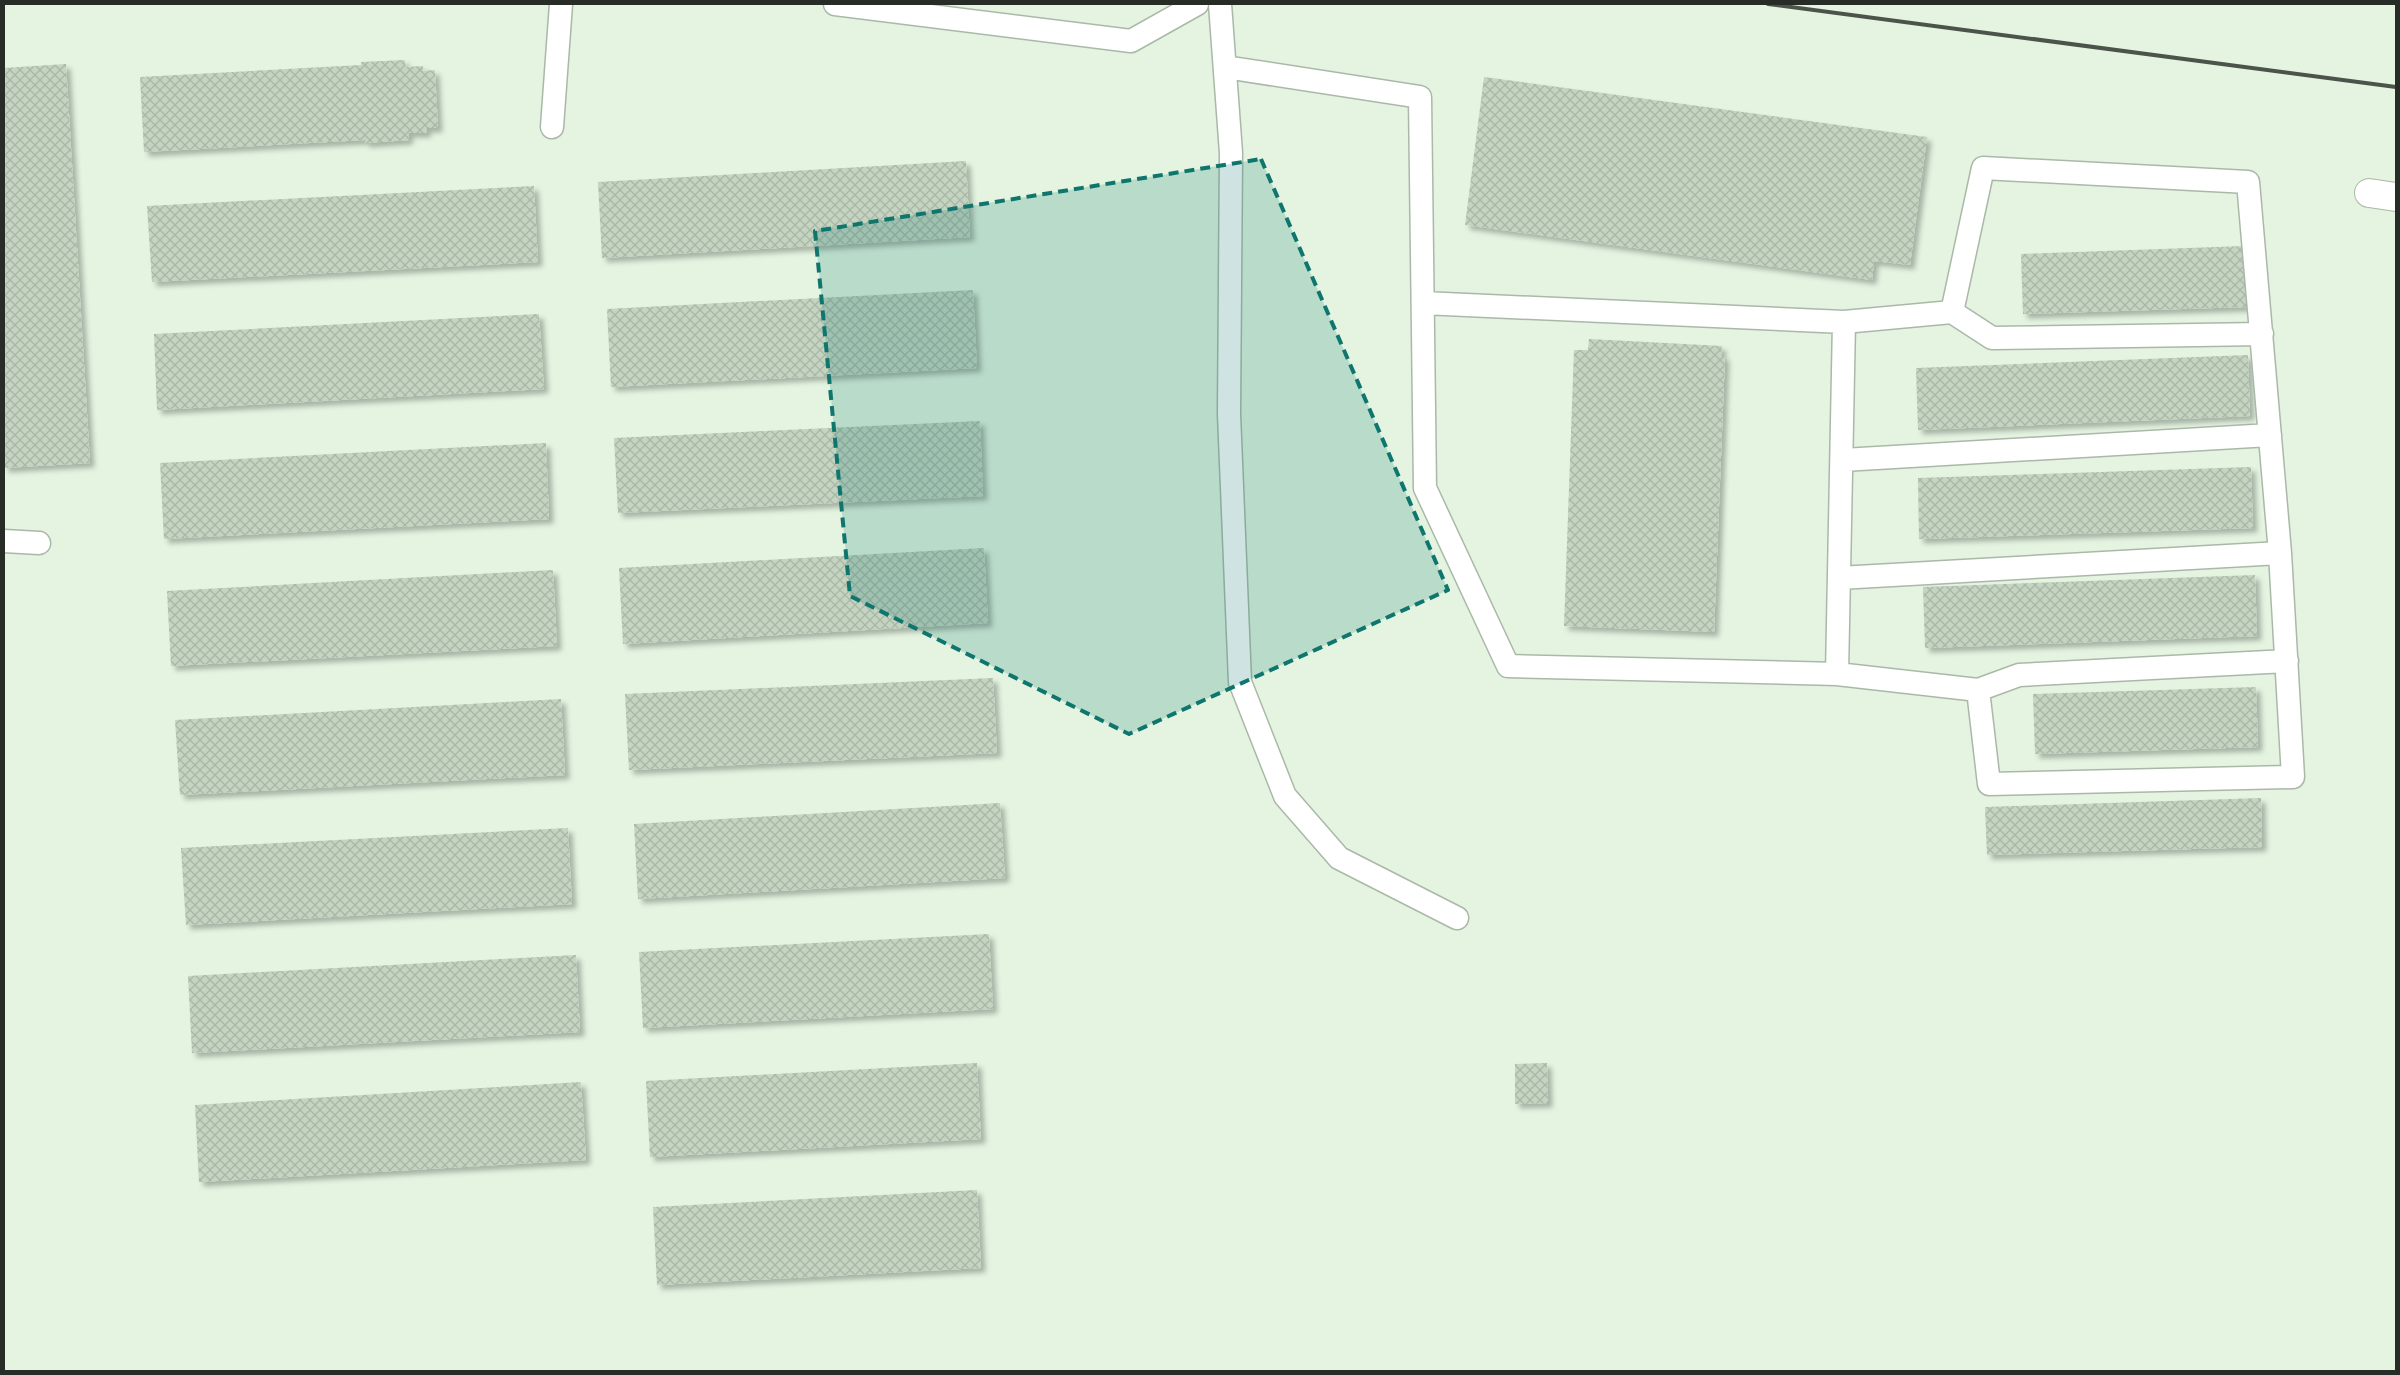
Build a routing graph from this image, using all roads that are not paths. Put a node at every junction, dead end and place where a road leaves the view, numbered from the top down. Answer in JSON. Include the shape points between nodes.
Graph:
{"nodes":[{"id":1,"x":561,"y":4,"type":"edge"},
{"id":2,"x":835,"y":4,"type":"edge"},
{"id":3,"x":1197,"y":4,"type":"edge"},
{"id":4,"x":1220,"y":4,"type":"edge"},
{"id":5,"x":1225,"y":67,"type":"junction"},
{"id":6,"x":552,"y":127,"type":"dead end"},
{"id":7,"x":2369,"y":193,"type":"dead end"},
{"id":8,"x":2396,"y":197,"type":"edge"},
{"id":9,"x":1423,"y":302,"type":"junction"},
{"id":10,"x":1952,"y":312,"type":"junction"},
{"id":11,"x":1844,"y":322,"type":"junction"},
{"id":12,"x":2262,"y":334,"type":"junction"},
{"id":13,"x":2270,"y":435,"type":"junction"},
{"id":14,"x":1843,"y":460,"type":"junction"},
{"id":15,"x":4,"y":542,"type":"edge"},
{"id":16,"x":39,"y":543,"type":"dead end"},
{"id":17,"x":2280,"y":553,"type":"junction"},
{"id":18,"x":1839,"y":578,"type":"junction"},
{"id":19,"x":2287,"y":661,"type":"junction"},
{"id":20,"x":1837,"y":674,"type":"junction"},
{"id":21,"x":1978,"y":690,"type":"junction"},
{"id":22,"x":1457,"y":918,"type":"dead end"}],
"edges":[{"from":1,"to":6,"type":"lane"},
{"from":2,"to":3,"type":"lane","via":[[1131,41]]},
{"from":4,"to":5,"type":"lane"},
{"from":5,"to":9,"type":"lane","via":[[1420,97]]},
{"from":5,"to":22,"type":"lane","via":[[1231,153],[1229,414],[1240,682],[1285,796],[1339,858]]},
{"from":7,"to":8,"type":"street"},
{"from":9,"to":11,"type":"lane"},
{"from":9,"to":20,"type":"lane","via":[[1425,488],[1508,666]]},
{"from":10,"to":11,"type":"lane"},
{"from":10,"to":12,"type":"lane","via":[[1992,338]]},
{"from":10,"to":12,"type":"lane","via":[[1983,168],[2248,182]]},
{"from":11,"to":14,"type":"lane"},
{"from":12,"to":13,"type":"lane"},
{"from":13,"to":14,"type":"lane"},
{"from":13,"to":17,"type":"lane"},
{"from":14,"to":18,"type":"lane"},
{"from":15,"to":16,"type":"lane"},
{"from":17,"to":18,"type":"lane"},
{"from":17,"to":19,"type":"lane"},
{"from":18,"to":20,"type":"lane"},
{"from":19,"to":21,"type":"lane","via":[[2019,675]]},
{"from":19,"to":21,"type":"lane","via":[[2293,777],[1989,784]]},
{"from":20,"to":21,"type":"lane"}]}
